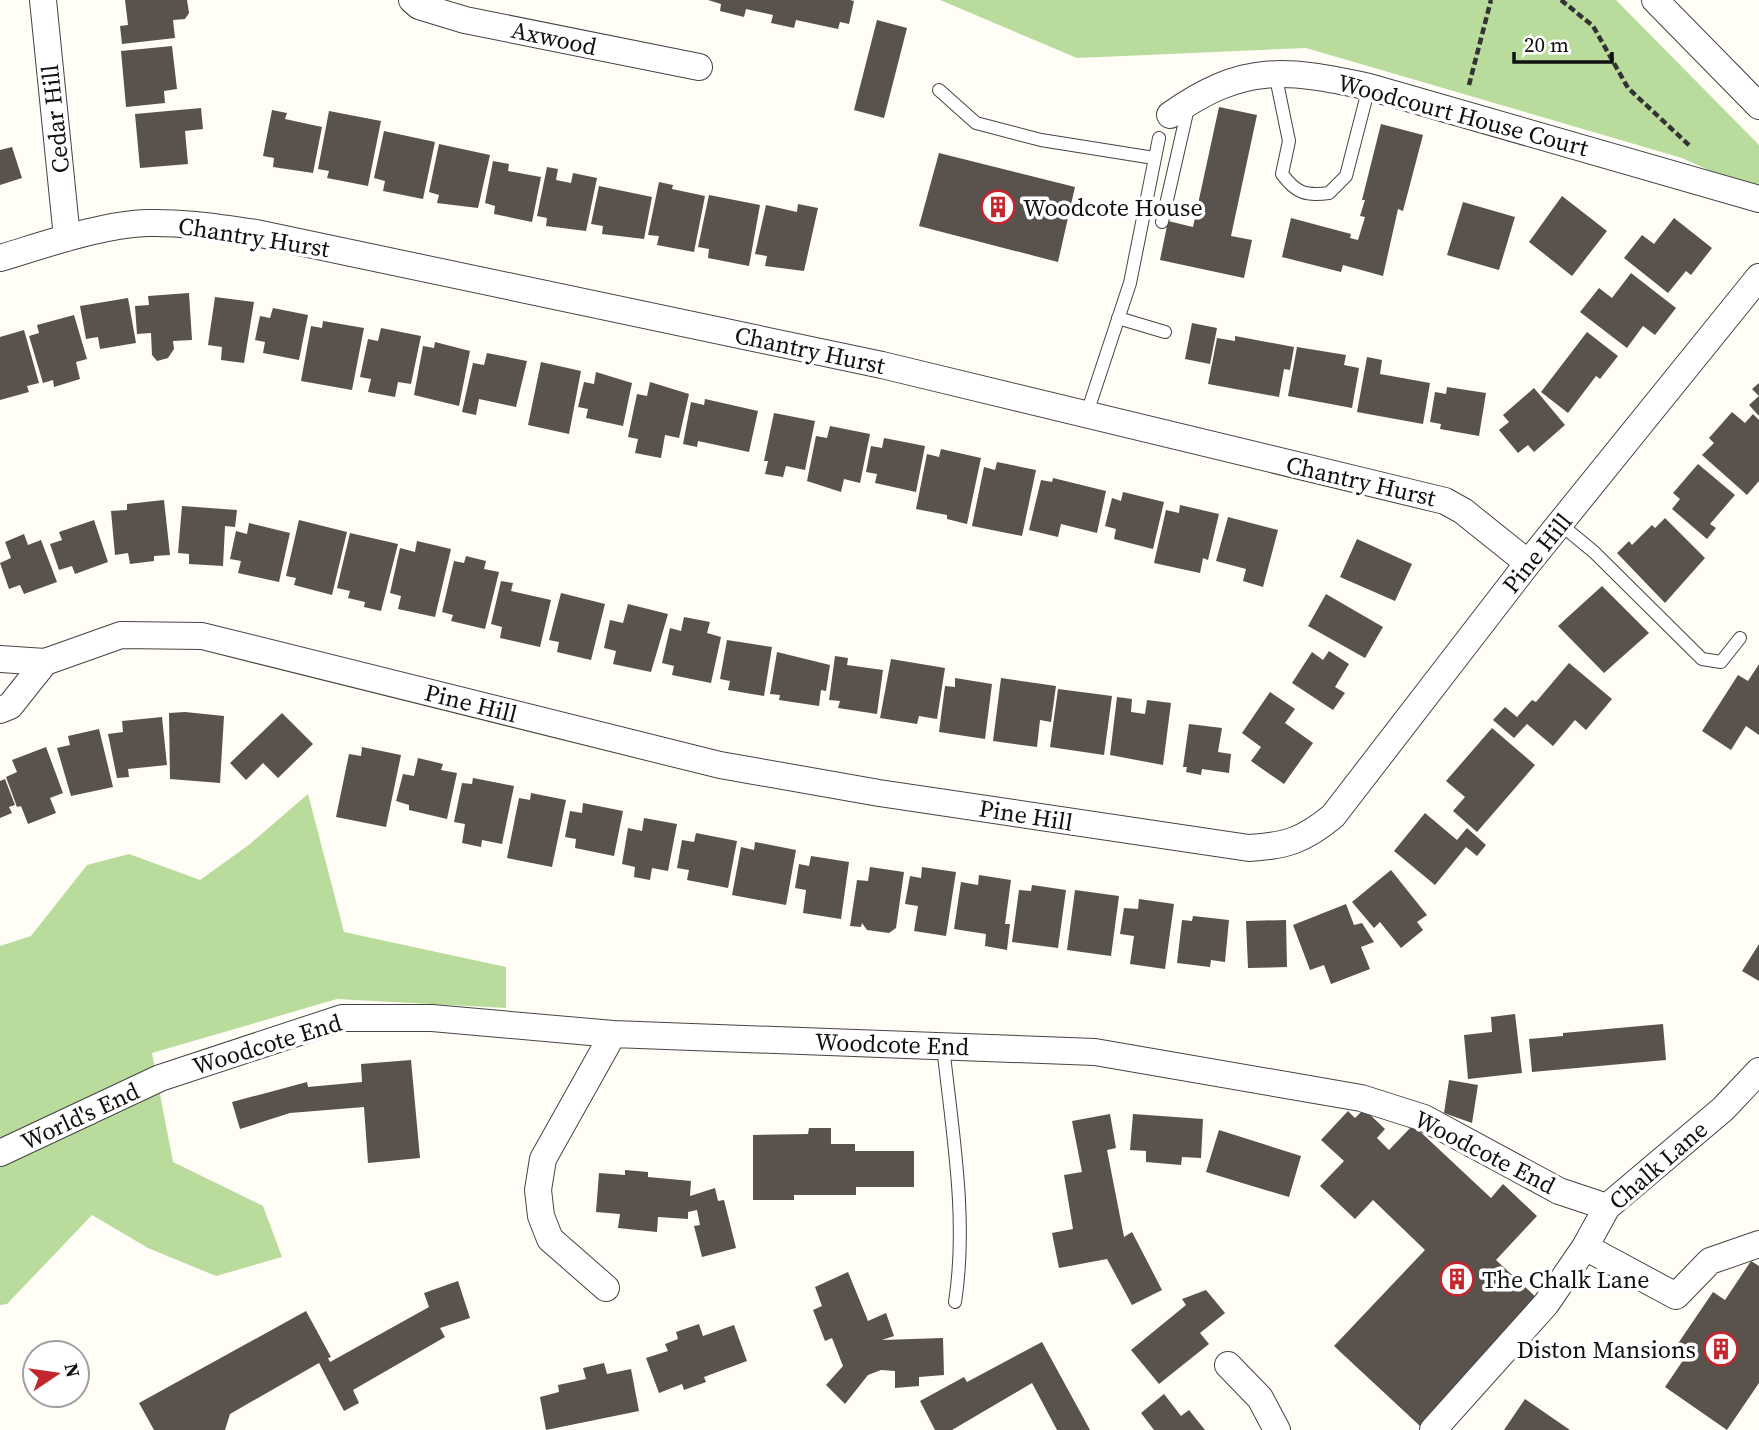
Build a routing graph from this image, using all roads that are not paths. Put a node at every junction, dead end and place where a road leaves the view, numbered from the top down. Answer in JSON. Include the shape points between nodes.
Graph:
{"nodes":[{"id":1,"x":43,"y":0,"type":"edge"},
{"id":2,"x":412,"y":0,"type":"edge"},
{"id":3,"x":1655,"y":0,"type":"edge"},
{"id":4,"x":699,"y":67,"type":"dead end"},
{"id":5,"x":1275,"y":73,"type":"junction"},
{"id":6,"x":1369,"y":87,"type":"junction"},
{"id":7,"x":939,"y":90,"type":"dead end"},
{"id":8,"x":1759,"y":106,"type":"edge"},
{"id":9,"x":1173,"y":118,"type":"junction"},
{"id":10,"x":1154,"y":158,"type":"junction"},
{"id":11,"x":1759,"y":200,"type":"edge"},
{"id":12,"x":1162,"y":222,"type":"dead end"},
{"id":13,"x":67,"y":238,"type":"junction"},
{"id":14,"x":0,"y":258,"type":"edge"},
{"id":15,"x":1759,"y":276,"type":"edge"},
{"id":16,"x":1118,"y":318,"type":"junction"},
{"id":17,"x":1165,"y":332,"type":"dead end"},
{"id":18,"x":1086,"y":416,"type":"junction"},
{"id":19,"x":1560,"y":524,"type":"junction"},
{"id":20,"x":1528,"y":563,"type":"junction"},
{"id":21,"x":1740,"y":638,"type":"dead end"},
{"id":22,"x":0,"y":659,"type":"edge"},
{"id":23,"x":45,"y":662,"type":"junction"},
{"id":24,"x":0,"y":710,"type":"edge"},
{"id":25,"x":613,"y":1034,"type":"junction"},
{"id":26,"x":943,"y":1046,"type":"junction"},
{"id":27,"x":1759,"y":1071,"type":"edge"},
{"id":28,"x":160,"y":1078,"type":"joint"},
{"id":29,"x":0,"y":1153,"type":"edge"},
{"id":30,"x":1607,"y":1207,"type":"junction"},
{"id":31,"x":1759,"y":1244,"type":"edge"},
{"id":32,"x":1585,"y":1247,"type":"junction"},
{"id":33,"x":607,"y":1288,"type":"dead end"},
{"id":34,"x":955,"y":1302,"type":"dead end"},
{"id":35,"x":1228,"y":1365,"type":"dead end"},
{"id":36,"x":1277,"y":1430,"type":"edge"},
{"id":37,"x":1433,"y":1430,"type":"edge"}],
"edges":[{"from":1,"to":13,"type":"street","name":"Cedar Hill"},
{"from":2,"to":4,"type":"street","name":"Axwood","via":[[465,20]]},
{"from":3,"to":8,"type":"street"},
{"from":5,"to":6,"type":"street","name":"Woodcourt House Court","via":[[1306,74]]},
{"from":5,"to":6,"type":"lane","via":[[1289,141],[1282,174],[1294,191],[1308,195],[1329,193],[1346,176]]},
{"from":5,"to":9,"type":"street","name":"Woodcourt House Court","via":[[1220,84]]},
{"from":6,"to":11,"type":"street","name":"Woodcourt House Court"},
{"from":7,"to":10,"type":"lane","via":[[976,123],[1041,140]]},
{"from":9,"to":10,"type":"lane"},
{"from":9,"to":12,"type":"lane"},
{"from":10,"to":16,"type":"lane","via":[[1130,283]]},
{"from":13,"to":14,"type":"street","name":"Chantry Hurst"},
{"from":13,"to":18,"type":"street","name":"Chantry Hurst","via":[[145,223],[256,233],[882,365]]},
{"from":15,"to":19,"type":"street","name":"Pine Hill"},
{"from":16,"to":17,"type":"lane"},
{"from":16,"to":18,"type":"lane"},
{"from":18,"to":20,"type":"street","name":"Chantry Hurst","via":[[1445,501]]},
{"from":19,"to":20,"type":"street","name":"Pine Hill"},
{"from":19,"to":21,"type":"lane","via":[[1702,659],[1721,662]]},
{"from":20,"to":23,"type":"street","name":"Pine Hill","via":[[1333,816],[1310,836],[1278,846],[1237,846],[720,765],[202,636],[121,635]]},
{"from":22,"to":23,"type":"street","name":"Pine Hill"},
{"from":23,"to":24,"type":"street","via":[[10,706]]},
{"from":25,"to":26,"type":"street","name":"Woodcote End"},
{"from":25,"to":28,"type":"street","name":"Woodcote End","via":[[432,1018],[342,1018]]},
{"from":25,"to":33,"type":"street","via":[[543,1159],[538,1190],[550,1239]]},
{"from":26,"to":30,"type":"street","name":"Woodcote End","via":[[1096,1052],[1361,1098],[1424,1118],[1559,1191]]},
{"from":26,"to":34,"type":"lane","via":[[960,1231]]},
{"from":27,"to":30,"type":"street","name":"Chalk Lane","via":[[1723,1108]]},
{"from":28,"to":29,"type":"street","name":"World's End"},
{"from":30,"to":32,"type":"street","name":"Chalk Lane"},
{"from":31,"to":32,"type":"street","via":[[1710,1261],[1675,1296]]},
{"from":32,"to":37,"type":"street","name":"Chalk Lane","via":[[1546,1304]]},
{"from":35,"to":36,"type":"street","via":[[1260,1398]]}]}
